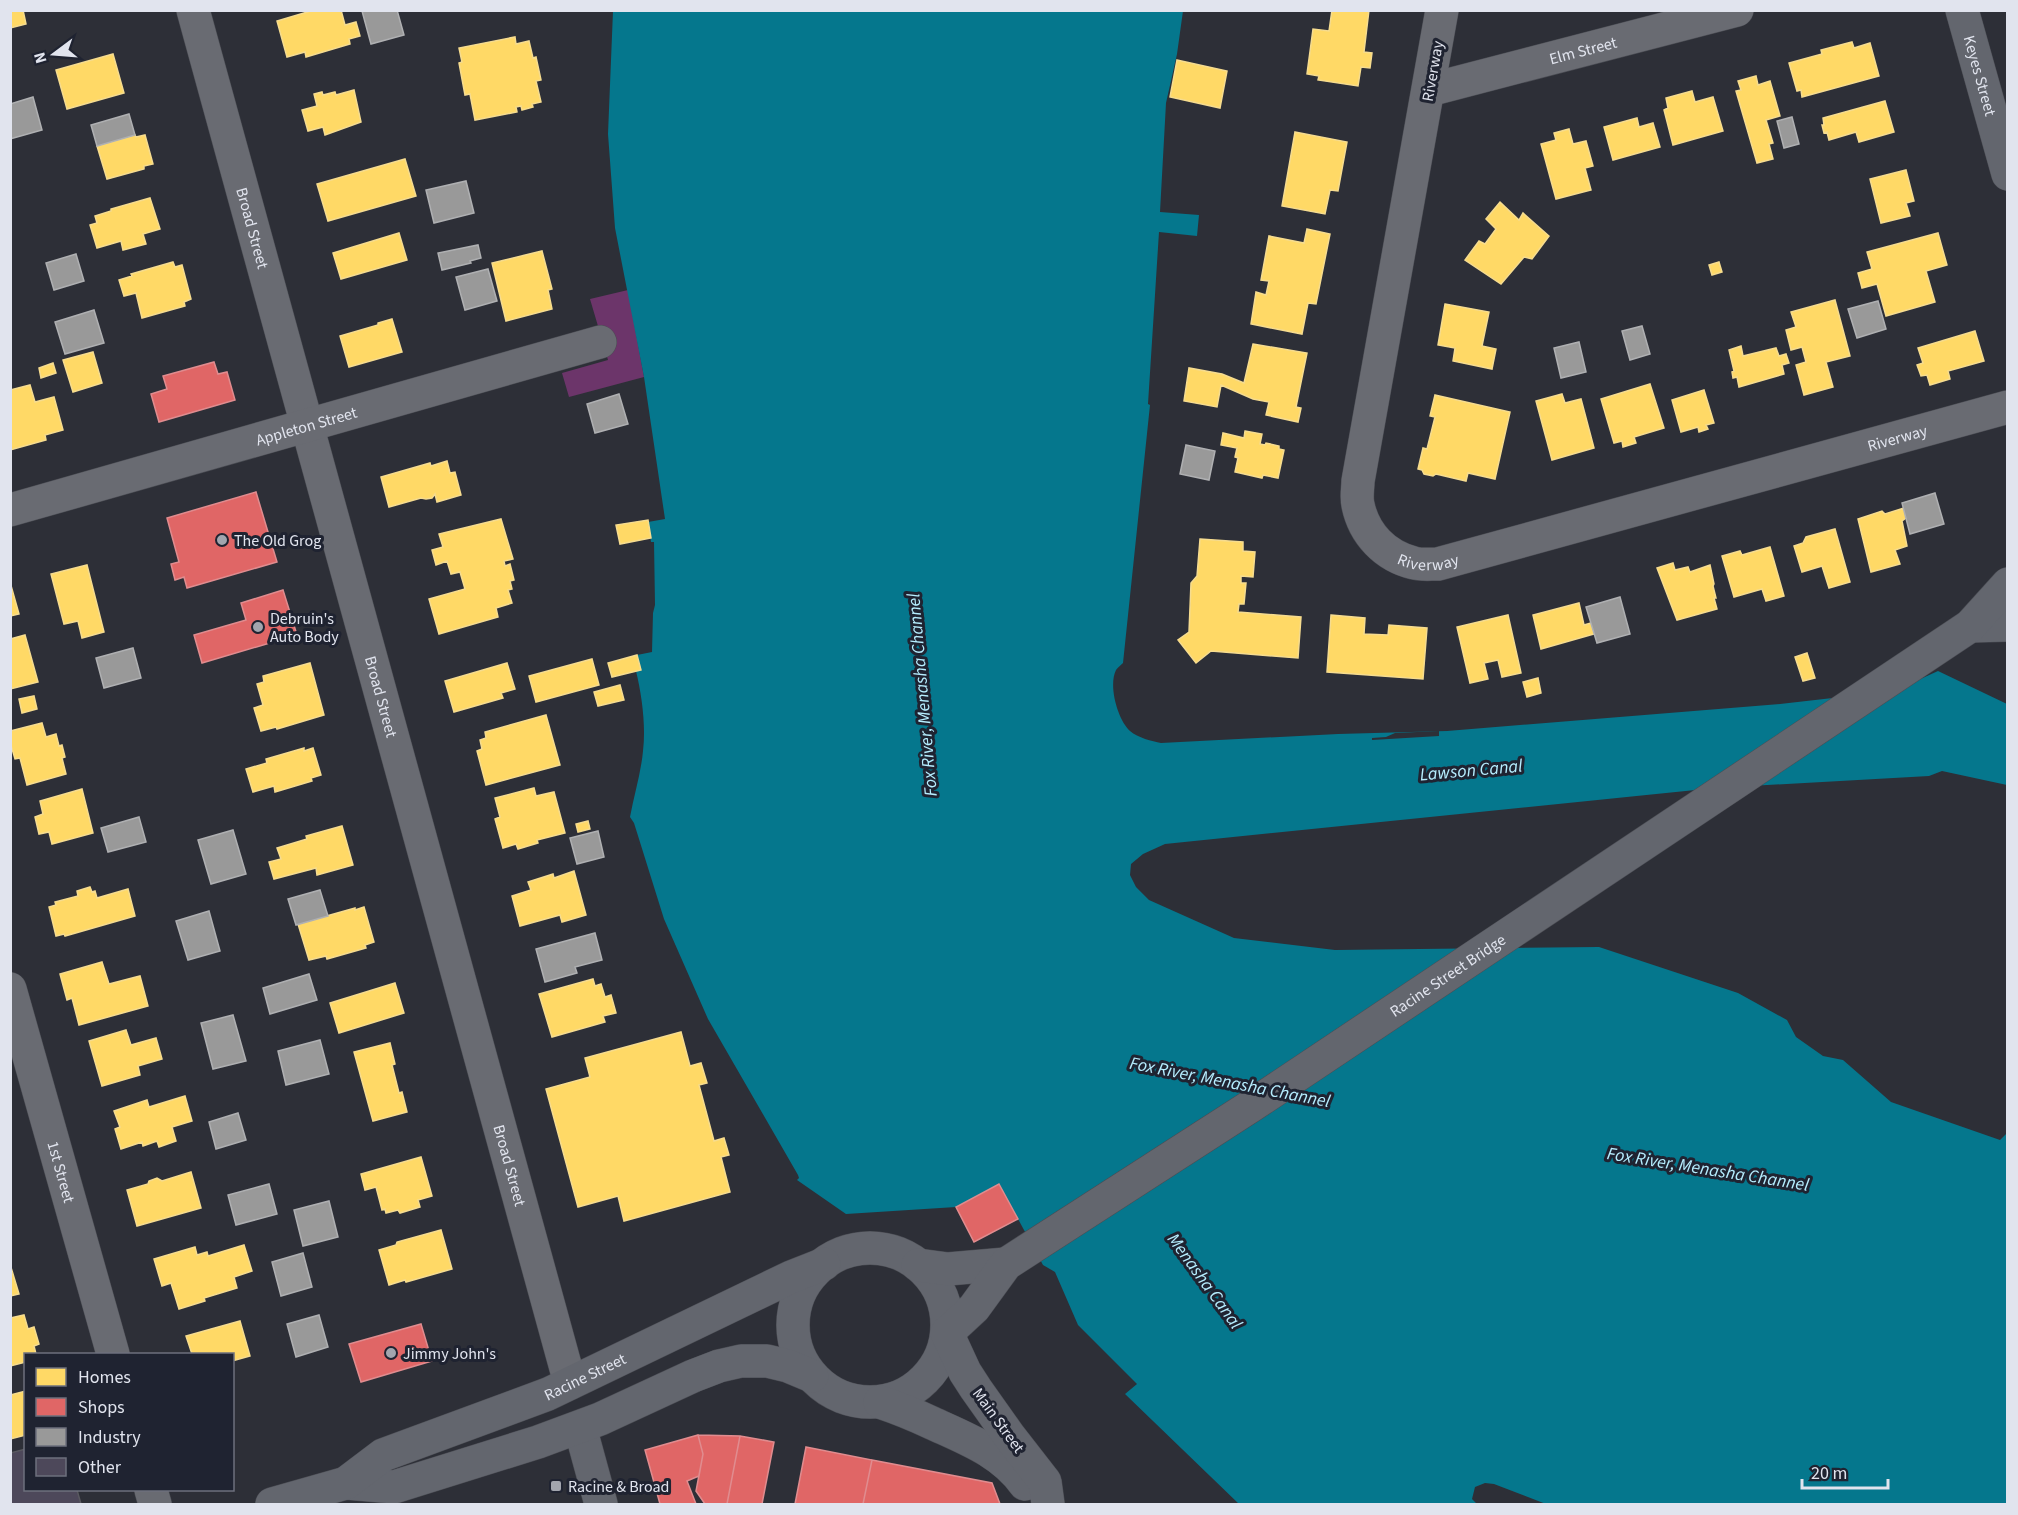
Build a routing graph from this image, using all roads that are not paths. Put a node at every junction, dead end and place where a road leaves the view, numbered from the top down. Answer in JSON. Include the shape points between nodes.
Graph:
{"nodes":[{"id":1,"x":194,"y":10,"type":"edge"},
{"id":2,"x":1442,"y":10,"type":"edge"},
{"id":3,"x":1737,"y":10,"type":"edge"},
{"id":4,"x":1962,"y":10,"type":"edge"},
{"id":5,"x":1429,"y":90,"type":"junction"},
{"id":6,"x":2007,"y":174,"type":"edge"},
{"id":7,"x":600,"y":342,"type":"dead end"},
{"id":8,"x":2007,"y":406,"type":"edge"},
{"id":9,"x":306,"y":426,"type":"junction"},
{"id":10,"x":10,"y":510,"type":"edge"},
{"id":11,"x":2007,"y":584,"type":"edge"},
{"id":12,"x":2007,"y":625,"type":"edge"},
{"id":13,"x":1970,"y":626,"type":"junction"},
{"id":14,"x":10,"y":989,"type":"edge"},
{"id":15,"x":1006,"y":1263,"type":"junction"},
{"id":16,"x":824,"y":1264,"type":"junction"},
{"id":17,"x":918,"y":1265,"type":"junction"},
{"id":18,"x":947,"y":1333,"type":"junction"},
{"id":19,"x":113,"y":1353,"type":"edge"},
{"id":20,"x":812,"y":1376,"type":"junction"},
{"id":21,"x":570,"y":1383,"type":"junction"},
{"id":22,"x":880,"y":1402,"type":"junction"},
{"id":23,"x":580,"y":1427,"type":"junction"},
{"id":24,"x":346,"y":1483,"type":"junction"},
{"id":25,"x":272,"y":1504,"type":"edge"},
{"id":26,"x":601,"y":1504,"type":"edge"},
{"id":27,"x":1046,"y":1504,"type":"edge"}],
"edges":[{"from":1,"to":9,"type":"street","name":"Broad Street"},
{"from":2,"to":5,"type":"street","name":"Riverway"},
{"from":3,"to":5,"type":"street","name":"Elm Street"},
{"from":4,"to":6,"type":"main road","name":"Keyes Street"},
{"from":5,"to":8,"type":"street","name":"Riverway","via":[[1358,481],[1357,503],[1364,524],[1377,543],[1394,556],[1416,564],[1438,564]]},
{"from":7,"to":9,"type":"street","name":"Appleton Street"},
{"from":9,"to":10,"type":"street","name":"Appleton Street"},
{"from":9,"to":21,"type":"street","name":"Broad Street"},
{"from":11,"to":13,"type":"main road","name":"Racine Street Bridge"},
{"from":12,"to":13,"type":"main road"},
{"from":13,"to":15,"type":"main road","name":"Racine Street Bridge","via":[[1251,1106]]},
{"from":14,"to":19,"type":"street","name":"1st Street"},
{"from":15,"to":17,"type":"main road","via":[[948,1269]]},
{"from":15,"to":18,"type":"main road","via":[[974,1308]]},
{"from":16,"to":17,"type":"main road","via":[[846,1252],[871,1248],[896,1252]]},
{"from":16,"to":20,"type":"main road","via":[[806,1282],[796,1305],[794,1330],[799,1354]]},
{"from":16,"to":21,"type":"main road","name":"Racine Street"},
{"from":17,"to":18,"type":"main road","via":[[938,1287],[947,1315]]},
{"from":18,"to":22,"type":"main road","via":[[940,1358],[926,1379],[905,1394]]},
{"from":18,"to":27,"type":"main road","name":"Main Street","via":[[976,1389],[1045,1482]]},
{"from":20,"to":22,"type":"main road","via":[[832,1392],[855,1401]]},
{"from":20,"to":23,"type":"main road","name":"Racine Street","via":[[767,1361],[741,1361],[693,1376]]},
{"from":21,"to":24,"type":"main road","name":"Racine Street","via":[[383,1455]]},
{"from":22,"to":27,"type":"main road","name":"Main Street","via":[[910,1412],[996,1455]]},
{"from":23,"to":24,"type":"main road","name":"Racine Street","via":[[394,1487]]},
{"from":23,"to":26,"type":"main road"},
{"from":24,"to":25,"type":"main road","name":"Racine Street"}]}
